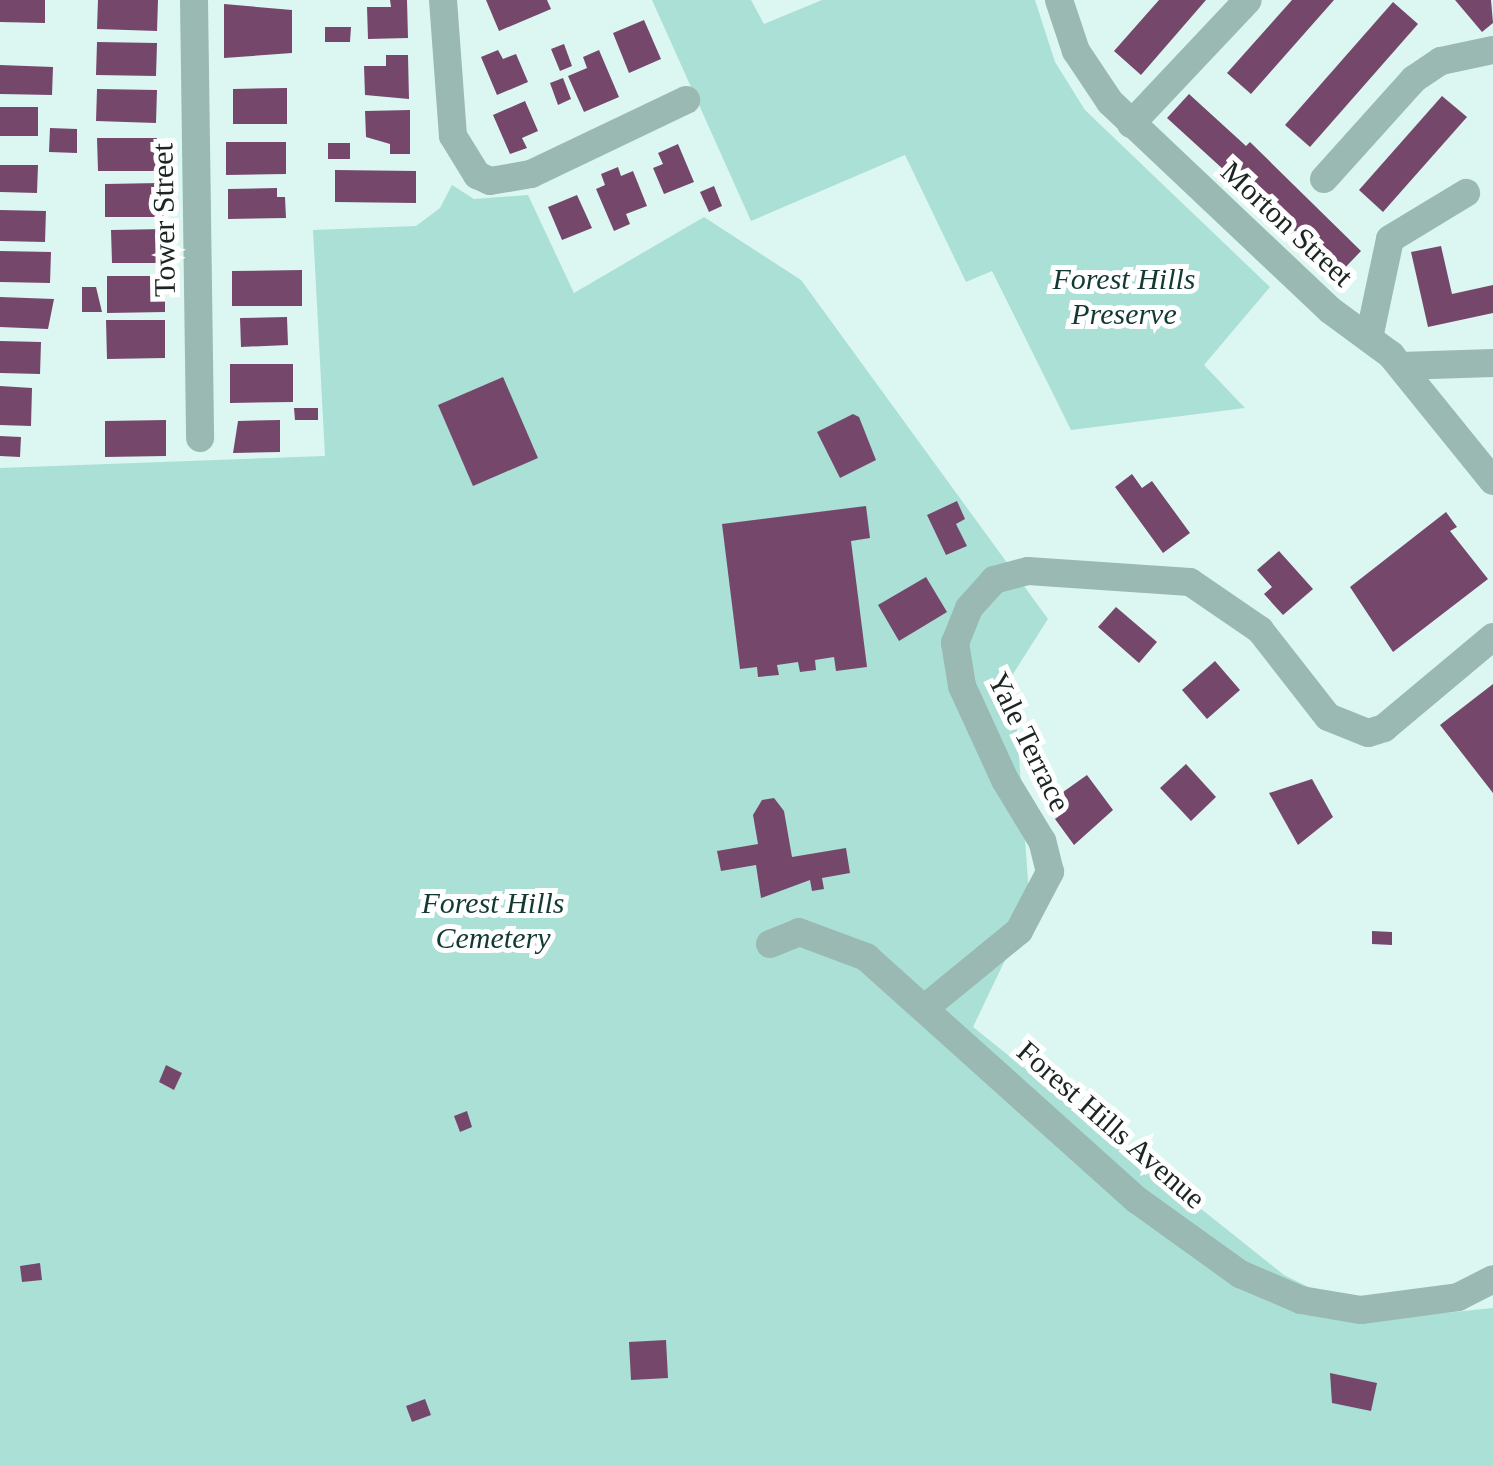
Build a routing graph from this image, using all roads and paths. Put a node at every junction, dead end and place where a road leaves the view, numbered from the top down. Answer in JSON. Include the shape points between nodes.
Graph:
{"nodes":[{"id":1,"x":194,"y":0,"type":"edge"},
{"id":2,"x":443,"y":0,"type":"edge"},
{"id":3,"x":1059,"y":0,"type":"edge"},
{"id":4,"x":1248,"y":0,"type":"edge"},
{"id":5,"x":1493,"y":50,"type":"edge"},
{"id":6,"x":686,"y":100,"type":"dead end"},
{"id":7,"x":1132,"y":124,"type":"junction"},
{"id":8,"x":1324,"y":179,"type":"dead end"},
{"id":9,"x":1466,"y":193,"type":"dead end"},
{"id":10,"x":1369,"y":338,"type":"junction"},
{"id":11,"x":1493,"y":363,"type":"edge"},
{"id":12,"x":1401,"y":366,"type":"junction"},
{"id":13,"x":200,"y":438,"type":"dead end"},
{"id":14,"x":1493,"y":481,"type":"edge"},
{"id":15,"x":1493,"y":637,"type":"edge"},
{"id":16,"x":770,"y":944,"type":"dead end"},
{"id":17,"x":926,"y":1007,"type":"junction"},
{"id":18,"x":1493,"y":1279,"type":"edge"}],
"edges":[{"from":1,"to":13,"type":"street","name":"Tower Street"},
{"from":2,"to":6,"type":"street","via":[[448,103],[459,147],[478,175],[508,181]]},
{"from":3,"to":7,"type":"street","name":"Morton Street","via":[[1086,70]]},
{"from":4,"to":7,"type":"street"},
{"from":5,"to":8,"type":"street","via":[[1441,61],[1414,79]]},
{"from":7,"to":10,"type":"street","name":"Morton Street"},
{"from":9,"to":10,"type":"street","via":[[1390,238]]},
{"from":10,"to":12,"type":"street","name":"Morton Street"},
{"from":11,"to":12,"type":"street"},
{"from":12,"to":14,"type":"street","name":"Morton Street"},
{"from":15,"to":17,"type":"street","name":"Yale Terrace","via":[[1384,728],[1368,733],[1328,717],[1260,630],[1190,582],[1028,571],[994,580],[969,608],[955,643],[962,686],[1042,841],[1050,872],[1019,931]]},
{"from":16,"to":17,"type":"street","name":"Forest Hills Avenue","via":[[799,932],[824,937],[866,958]]},
{"from":17,"to":18,"type":"street","name":"Forest Hills Avenue","via":[[1138,1200],[1240,1274],[1300,1300],[1361,1310],[1458,1297]]}]}
